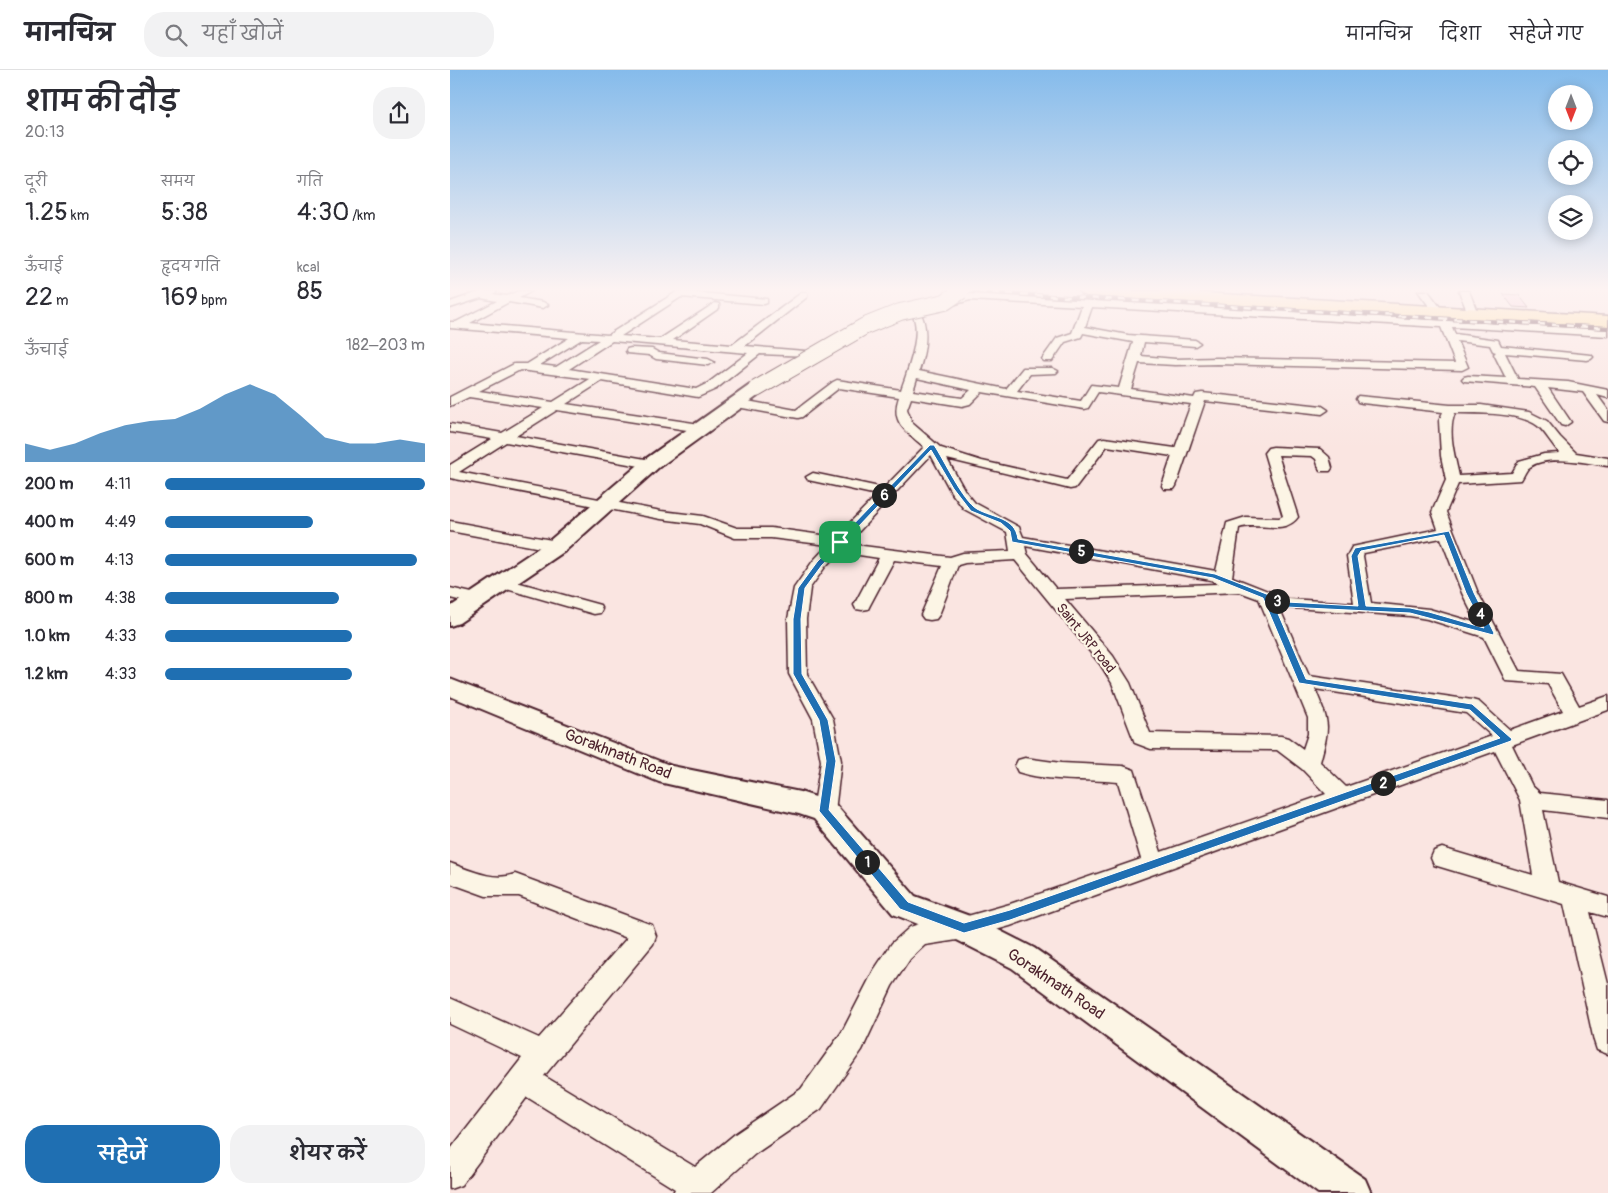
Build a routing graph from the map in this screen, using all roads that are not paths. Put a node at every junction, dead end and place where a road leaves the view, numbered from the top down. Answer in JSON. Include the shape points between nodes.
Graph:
{"nodes":[{"id":1,"x":567,"y":343,"type":"edge"},
{"id":2,"x":602,"y":343,"type":"edge"},
{"id":3,"x":680,"y":343,"type":"edge"},
{"id":4,"x":741,"y":343,"type":"edge"},
{"id":5,"x":824,"y":343,"type":"edge"},
{"id":6,"x":835,"y":343,"type":"edge"},
{"id":7,"x":918,"y":343,"type":"edge"},
{"id":8,"x":1059,"y":343,"type":"edge"},
{"id":9,"x":1138,"y":343,"type":"edge"},
{"id":10,"x":1189,"y":343,"type":"edge"},
{"id":11,"x":1453,"y":343,"type":"edge"},
{"id":12,"x":1495,"y":343,"type":"edge"},
{"id":13,"x":1577,"y":343,"type":"edge"},
{"id":14,"x":1195,"y":344,"type":"dead end"},
{"id":15,"x":735,"y":348,"type":"junction"},
{"id":16,"x":593,"y":349,"type":"junction"},
{"id":17,"x":758,"y":350,"type":"junction"},
{"id":18,"x":805,"y":354,"type":"junction"},
{"id":19,"x":1500,"y":354,"type":"dead end"},
{"id":20,"x":1587,"y":357,"type":"junction"},
{"id":21,"x":1048,"y":359,"type":"dead end"},
{"id":22,"x":1135,"y":359,"type":"junction"},
{"id":23,"x":708,"y":362,"type":"dead end"},
{"id":24,"x":529,"y":367,"type":"junction"},
{"id":25,"x":1462,"y":367,"type":"junction"},
{"id":26,"x":1595,"y":370,"type":"dead end"},
{"id":27,"x":558,"y":371,"type":"junction"},
{"id":28,"x":1052,"y":371,"type":"dead end"},
{"id":29,"x":912,"y":372,"type":"junction"},
{"id":30,"x":600,"y":378,"type":"junction"},
{"id":31,"x":1468,"y":379,"type":"junction"},
{"id":32,"x":1514,"y":382,"type":"junction"},
{"id":33,"x":1538,"y":384,"type":"junction"},
{"id":34,"x":979,"y":388,"type":"junction"},
{"id":35,"x":1586,"y":389,"type":"junction"},
{"id":36,"x":1124,"y":392,"type":"junction"},
{"id":37,"x":467,"y":393,"type":"junction"},
{"id":38,"x":1009,"y":393,"type":"junction"},
{"id":39,"x":1608,"y":394,"type":"edge"},
{"id":40,"x":905,"y":395,"type":"junction"},
{"id":41,"x":746,"y":396,"type":"junction"},
{"id":42,"x":1362,"y":399,"type":"dead end"},
{"id":43,"x":450,"y":402,"type":"edge"},
{"id":44,"x":1200,"y":402,"type":"junction"},
{"id":45,"x":554,"y":406,"type":"junction"},
{"id":46,"x":1450,"y":409,"type":"junction"},
{"id":47,"x":1480,"y":409,"type":"junction"},
{"id":48,"x":1322,"y":410,"type":"dead end"},
{"id":49,"x":1608,"y":418,"type":"edge"},
{"id":50,"x":1565,"y":422,"type":"dead end"},
{"id":51,"x":450,"y":428,"type":"edge"},
{"id":52,"x":700,"y":428,"type":"junction"},
{"id":53,"x":504,"y":438,"type":"junction"},
{"id":54,"x":934,"y":448,"type":"junction"},
{"id":55,"x":1180,"y":453,"type":"junction"},
{"id":56,"x":1572,"y":457,"type":"junction"},
{"id":57,"x":1608,"y":462,"type":"edge"},
{"id":58,"x":651,"y":464,"type":"junction"},
{"id":59,"x":1325,"y":468,"type":"dead end"},
{"id":60,"x":450,"y":473,"type":"edge"},
{"id":61,"x":813,"y":477,"type":"dead end"},
{"id":62,"x":1453,"y":480,"type":"junction"},
{"id":63,"x":1169,"y":486,"type":"dead end"},
{"id":64,"x":886,"y":493,"type":"junction"},
{"id":65,"x":606,"y":505,"type":"junction"},
{"id":66,"x":450,"y":526,"type":"edge"},
{"id":67,"x":1447,"y":532,"type":"junction"},
{"id":68,"x":837,"y":545,"type":"junction"},
{"id":69,"x":557,"y":546,"type":"junction"},
{"id":70,"x":1017,"y":548,"type":"junction"},
{"id":71,"x":889,"y":555,"type":"junction"},
{"id":72,"x":951,"y":562,"type":"junction"},
{"id":73,"x":1223,"y":580,"type":"junction"},
{"id":74,"x":502,"y":583,"type":"junction"},
{"id":75,"x":1242,"y":587,"type":"junction"},
{"id":76,"x":450,"y":593,"type":"edge"},
{"id":77,"x":1051,"y":594,"type":"junction"},
{"id":78,"x":1267,"y":598,"type":"junction"},
{"id":79,"x":478,"y":600,"type":"junction"},
{"id":80,"x":862,"y":605,"type":"dead end"},
{"id":81,"x":594,"y":608,"type":"dead end"},
{"id":82,"x":1362,"y":609,"type":"junction"},
{"id":83,"x":930,"y":615,"type":"dead end"},
{"id":84,"x":450,"y":618,"type":"edge"},
{"id":85,"x":1490,"y":633,"type":"junction"},
{"id":86,"x":1302,"y":681,"type":"junction"},
{"id":87,"x":450,"y":687,"type":"edge"},
{"id":88,"x":1608,"y":703,"type":"edge"},
{"id":89,"x":1575,"y":715,"type":"junction"},
{"id":90,"x":1504,"y":740,"type":"junction"},
{"id":91,"x":1309,"y":764,"type":"junction"},
{"id":92,"x":1025,"y":766,"type":"dead end"},
{"id":93,"x":1342,"y":797,"type":"junction"},
{"id":94,"x":1530,"y":798,"type":"junction"},
{"id":95,"x":1608,"y":809,"type":"edge"},
{"id":96,"x":824,"y":811,"type":"junction"},
{"id":97,"x":1442,"y":858,"type":"dead end"},
{"id":98,"x":1154,"y":864,"type":"junction"},
{"id":99,"x":450,"y":874,"type":"edge"},
{"id":100,"x":1548,"y":890,"type":"junction"},
{"id":101,"x":1574,"y":897,"type":"junction"},
{"id":102,"x":1608,"y":907,"type":"edge"},
{"id":103,"x":964,"y":928,"type":"junction"},
{"id":104,"x":450,"y":1011,"type":"edge"},
{"id":105,"x":1607,"y":1041,"type":"edge"},
{"id":106,"x":543,"y":1054,"type":"junction"},
{"id":107,"x":523,"y":1079,"type":"junction"},
{"id":108,"x":450,"y":1174,"type":"edge"},
{"id":109,"x":692,"y":1189,"type":"edge"},
{"id":110,"x":1351,"y":1193,"type":"edge"}],
"edges":[{"from":1,"to":24,"type":"street"},
{"from":2,"to":16,"type":"street"},
{"from":3,"to":15,"type":"street"},
{"from":4,"to":15,"type":"street"},
{"from":5,"to":18,"type":"street"},
{"from":6,"to":41,"type":"main road","bridge":true},
{"from":7,"to":29,"type":"street"},
{"from":8,"to":21,"type":"street"},
{"from":9,"to":22,"type":"street"},
{"from":10,"to":14,"type":"street"},
{"from":11,"to":25,"type":"street"},
{"from":12,"to":20,"type":"street","via":[[1497,349]]},
{"from":13,"to":20,"type":"street"},
{"from":15,"to":17,"type":"street"},
{"from":16,"to":23,"type":"street","via":[[652,352],[656,356]]},
{"from":16,"to":27,"type":"street"},
{"from":17,"to":18,"type":"street"},
{"from":17,"to":30,"type":"street","via":[[698,393]]},
{"from":18,"to":41,"type":"street","via":[[749,389]]},
{"from":19,"to":32,"type":"street"},
{"from":20,"to":26,"type":"street"},
{"from":22,"to":25,"type":"street"},
{"from":22,"to":36,"type":"street"},
{"from":24,"to":27,"type":"street"},
{"from":24,"to":37,"type":"street","via":[[516,366]]},
{"from":25,"to":31,"type":"street"},
{"from":27,"to":30,"type":"street"},
{"from":28,"to":38,"type":"street","via":[[1027,370]]},
{"from":29,"to":34,"type":"street"},
{"from":29,"to":40,"type":"street"},
{"from":30,"to":45,"type":"street"},
{"from":31,"to":32,"type":"street"},
{"from":31,"to":47,"type":"street"},
{"from":32,"to":33,"type":"street"},
{"from":33,"to":35,"type":"street"},
{"from":33,"to":50,"type":"street"},
{"from":34,"to":38,"type":"street"},
{"from":34,"to":40,"type":"street","via":[[964,402]]},
{"from":35,"to":39,"type":"street"},
{"from":35,"to":49,"type":"street"},
{"from":36,"to":38,"type":"street","via":[[1095,388],[1084,405]]},
{"from":36,"to":44,"type":"street"},
{"from":37,"to":43,"type":"street"},
{"from":37,"to":45,"type":"street"},
{"from":40,"to":41,"type":"street","via":[[836,384],[798,414]]},
{"from":40,"to":54,"type":"street","via":[[901,409],[906,424]]},
{"from":41,"to":52,"type":"main road"},
{"from":42,"to":46,"type":"street"},
{"from":44,"to":48,"type":"street","via":[[1200,397],[1204,396]]},
{"from":44,"to":55,"type":"street"},
{"from":45,"to":52,"type":"street"},
{"from":45,"to":53,"type":"street"},
{"from":46,"to":47,"type":"street"},
{"from":46,"to":62,"type":"street","via":[[1445,421]]},
{"from":47,"to":56,"type":"street","via":[[1535,418]]},
{"from":51,"to":53,"type":"street"},
{"from":52,"to":58,"type":"main road"},
{"from":53,"to":58,"type":"street"},
{"from":53,"to":60,"type":"street"},
{"from":54,"to":55,"type":"street","via":[[979,464],[1067,485],[1072,484],[1104,442]]},
{"from":54,"to":64,"type":"street"},
{"from":54,"to":70,"type":"street","name":"Saint JRP road","via":[[973,510],[1014,530]]},
{"from":55,"to":63,"type":"street"},
{"from":56,"to":57,"type":"street"},
{"from":56,"to":62,"type":"street","via":[[1547,457],[1529,462],[1512,478]]},
{"from":58,"to":65,"type":"main road"},
{"from":59,"to":73,"type":"street","via":[[1322,457],[1315,452],[1271,453],[1291,517],[1283,522],[1242,522],[1232,526]]},
{"from":60,"to":65,"type":"street"},
{"from":61,"to":64,"type":"street"},
{"from":62,"to":67,"type":"street","via":[[1439,508]]},
{"from":64,"to":68,"type":"street"},
{"from":65,"to":68,"type":"street","via":[[703,520],[735,533],[771,533]]},
{"from":65,"to":69,"type":"main road"},
{"from":66,"to":69,"type":"street"},
{"from":67,"to":82,"type":"street","via":[[1358,550],[1355,556]]},
{"from":67,"to":85,"type":"street","via":[[1470,593]]},
{"from":68,"to":71,"type":"street"},
{"from":68,"to":96,"type":"street","via":[[802,588],[797,619],[798,674],[823,720],[831,761]]},
{"from":69,"to":74,"type":"main road"},
{"from":70,"to":72,"type":"street"},
{"from":70,"to":73,"type":"street","via":[[1178,569]]},
{"from":70,"to":77,"type":"street","name":"Saint JRP road"},
{"from":71,"to":72,"type":"street"},
{"from":71,"to":80,"type":"street"},
{"from":72,"to":83,"type":"street"},
{"from":73,"to":75,"type":"street"},
{"from":74,"to":79,"type":"main road"},
{"from":74,"to":81,"type":"street"},
{"from":75,"to":77,"type":"street"},
{"from":75,"to":78,"type":"street"},
{"from":76,"to":79,"type":"street"},
{"from":77,"to":91,"type":"street","name":"Saint JRP road","via":[[1107,660],[1121,683],[1142,738],[1281,743]]},
{"from":78,"to":82,"type":"street","via":[[1286,604]]},
{"from":78,"to":86,"type":"street"},
{"from":79,"to":84,"type":"main road"},
{"from":82,"to":85,"type":"street","via":[[1420,612]]},
{"from":85,"to":89,"type":"street","via":[[1513,676],[1554,678]]},
{"from":86,"to":90,"type":"street","via":[[1472,707]]},
{"from":86,"to":91,"type":"street","via":[[1319,727]]},
{"from":87,"to":96,"type":"street","name":"Gorakhnath Road","via":[[668,775]]},
{"from":88,"to":89,"type":"street"},
{"from":89,"to":90,"type":"street"},
{"from":90,"to":93,"type":"street"},
{"from":90,"to":94,"type":"street","via":[[1524,791]]},
{"from":91,"to":93,"type":"street","name":"Saint JRP road"},
{"from":92,"to":98,"type":"street","via":[[1127,776]]},
{"from":93,"to":98,"type":"street"},
{"from":94,"to":95,"type":"street","via":[[1539,803]]},
{"from":94,"to":100,"type":"street"},
{"from":96,"to":103,"type":"street","name":"Gorakhnath Road","via":[[904,905]]},
{"from":97,"to":100,"type":"street"},
{"from":98,"to":103,"type":"street"},
{"from":99,"to":106,"type":"street","via":[[486,886],[516,885],[643,933],[644,936]]},
{"from":100,"to":101,"type":"street"},
{"from":101,"to":102,"type":"street"},
{"from":101,"to":105,"type":"street"},
{"from":103,"to":109,"type":"street","via":[[919,935],[901,951],[883,978],[852,1041],[811,1099],[745,1144]]},
{"from":103,"to":110,"type":"street","name":"Gorakhnath Road","via":[[1023,958]]},
{"from":104,"to":106,"type":"street"},
{"from":106,"to":107,"type":"street"},
{"from":107,"to":108,"type":"street"},
{"from":107,"to":109,"type":"street"}]}
